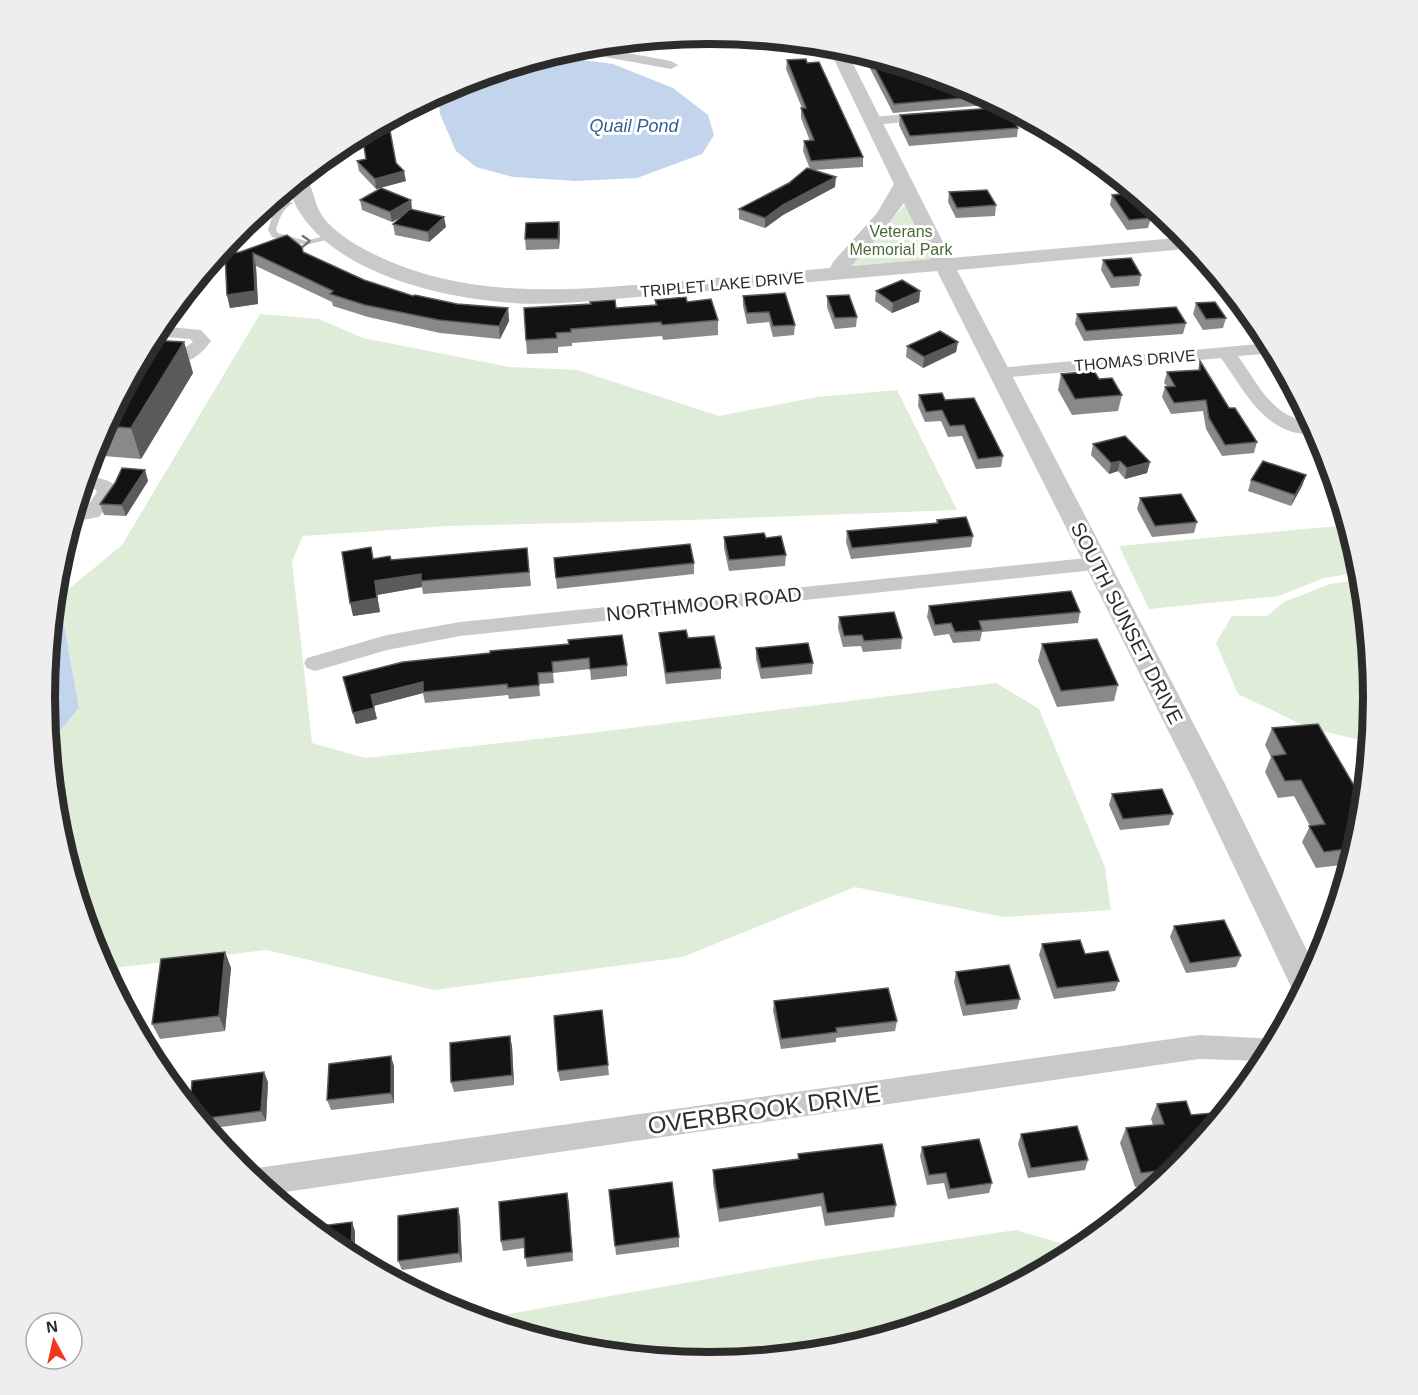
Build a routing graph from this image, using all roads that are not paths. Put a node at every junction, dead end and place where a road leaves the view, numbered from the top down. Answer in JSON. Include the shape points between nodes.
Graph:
{"nodes":[{"id":1,"x":605,"y":52,"type":"edge"},
{"id":2,"x":847,"y":58,"type":"edge"},
{"id":3,"x":671,"y":65,"type":"dead end"},
{"id":4,"x":998,"y":111,"type":"edge"},
{"id":5,"x":966,"y":114,"type":"edge"},
{"id":6,"x":943,"y":116,"type":"edge"},
{"id":7,"x":873,"y":121,"type":"junction"},
{"id":8,"x":904,"y":184,"type":"junction"},
{"id":9,"x":296,"y":194,"type":"edge"},
{"id":10,"x":330,"y":236,"type":"junction"},
{"id":11,"x":1180,"y":244,"type":"edge"},
{"id":12,"x":945,"y":264,"type":"junction"},
{"id":13,"x":840,"y":273,"type":"junction"},
{"id":14,"x":167,"y":332,"type":"edge"},
{"id":15,"x":1262,"y":349,"type":"edge"},
{"id":16,"x":1226,"y":352,"type":"junction"},
{"id":17,"x":151,"y":356,"type":"edge"},
{"id":18,"x":998,"y":373,"type":"junction"},
{"id":19,"x":1304,"y":427,"type":"edge"},
{"id":20,"x":91,"y":483,"type":"edge"},
{"id":21,"x":81,"y":515,"type":"edge"},
{"id":22,"x":1096,"y":564,"type":"junction"},
{"id":23,"x":315,"y":663,"type":"dead end"},
{"id":24,"x":1302,"y":974,"type":"edge"},
{"id":25,"x":1260,"y":1050,"type":"edge"},
{"id":26,"x":269,"y":1180,"type":"edge"}],
"edges":[{"from":1,"to":3,"type":"street"},
{"from":2,"to":7,"type":"street","name":"SOUTH SUNSET DRIVE"},
{"from":4,"to":5,"type":"street"},
{"from":6,"to":7,"type":"street"},
{"from":7,"to":8,"type":"street","name":"SOUTH SUNSET DRIVE"},
{"from":8,"to":12,"type":"street","name":"SOUTH SUNSET DRIVE"},
{"from":8,"to":13,"type":"street","via":[[885,219],[840,266]]},
{"from":9,"to":10,"type":"street","name":"TRIPLET LAKE DRIVE"},
{"from":9,"to":10,"type":"lane","one_way":true,"via":[[277,214],[272,230],[275,235],[306,243]]},
{"from":10,"to":13,"type":"street","name":"TRIPLET LAKE DRIVE","via":[[398,272],[490,295],[591,296]]},
{"from":11,"to":12,"type":"street","name":"TRIPLET LAKE DRIVE"},
{"from":12,"to":13,"type":"street","name":"TRIPLET LAKE DRIVE"},
{"from":12,"to":18,"type":"street","name":"SOUTH SUNSET DRIVE"},
{"from":14,"to":17,"type":"street","via":[[195,334],[202,342],[194,354],[184,358]]},
{"from":15,"to":16,"type":"street","name":"THOMAS DRIVE"},
{"from":16,"to":18,"type":"street","name":"THOMAS DRIVE"},
{"from":16,"to":19,"type":"street","via":[[1269,412],[1289,425]]},
{"from":18,"to":22,"type":"street","name":"SOUTH SUNSET DRIVE"},
{"from":20,"to":21,"type":"street","via":[[102,485],[107,493],[92,513]]},
{"from":22,"to":23,"type":"street","name":"NORTHMOOR ROAD","via":[[460,629],[378,643]]},
{"from":22,"to":24,"type":"street","name":"SOUTH SUNSET DRIVE","via":[[1210,784]]},
{"from":25,"to":26,"type":"street","name":"OVERBROOK DRIVE","via":[[1199,1047]]}]}
